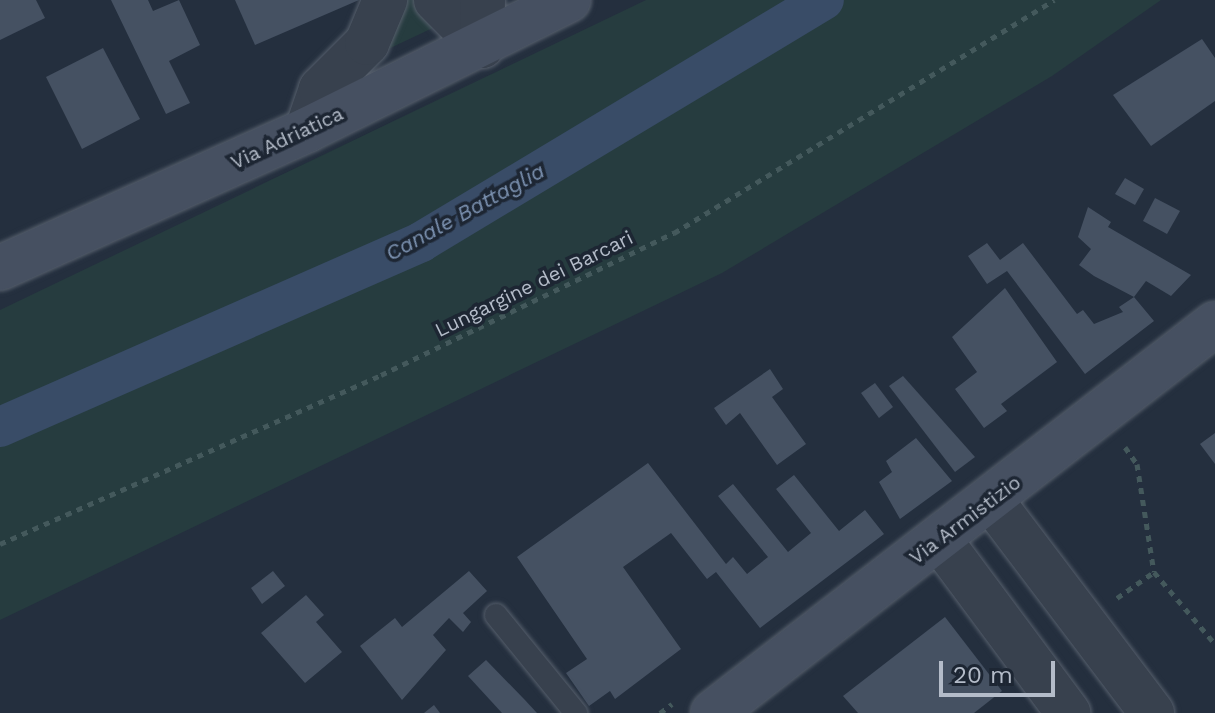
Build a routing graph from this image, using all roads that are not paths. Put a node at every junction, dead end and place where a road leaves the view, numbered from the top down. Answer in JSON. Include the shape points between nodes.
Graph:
{"nodes":[{"id":1,"x":385,"y":0,"type":"edge"},
{"id":2,"x":436,"y":0,"type":"edge"},
{"id":3,"x":483,"y":0,"type":"edge"},
{"id":4,"x":569,"y":0,"type":"edge"},
{"id":5,"x":482,"y":46,"type":"junction"},
{"id":6,"x":307,"y":130,"type":"junction"},
{"id":7,"x":0,"y":268,"type":"edge"},
{"id":8,"x":1215,"y":324,"type":"edge"},
{"id":9,"x":991,"y":500,"type":"junction"},
{"id":10,"x":939,"y":539,"type":"junction"},
{"id":11,"x":496,"y":615,"type":"dead end"},
{"id":12,"x":576,"y":713,"type":"edge"},
{"id":13,"x":713,"y":713,"type":"edge"},
{"id":14,"x":1068,"y":713,"type":"edge"},
{"id":15,"x":1152,"y":713,"type":"edge"}],
"edges":[{"from":1,"to":6,"type":"street","via":[[367,43],[321,89]]},
{"from":2,"to":5,"type":"street"},
{"from":3,"to":5,"type":"street"},
{"from":4,"to":5,"type":"main road","name":"Via Adriatica"},
{"from":5,"to":6,"type":"main road","name":"Via Adriatica"},
{"from":6,"to":7,"type":"main road","name":"Via Adriatica"},
{"from":8,"to":9,"type":"main road","name":"Via Armistizio"},
{"from":9,"to":10,"type":"main road","name":"Via Armistizio"},
{"from":9,"to":15,"type":"street"},
{"from":10,"to":13,"type":"main road","name":"Via Armistizio"},
{"from":10,"to":14,"type":"street"},
{"from":11,"to":12,"type":"lane"}]}
